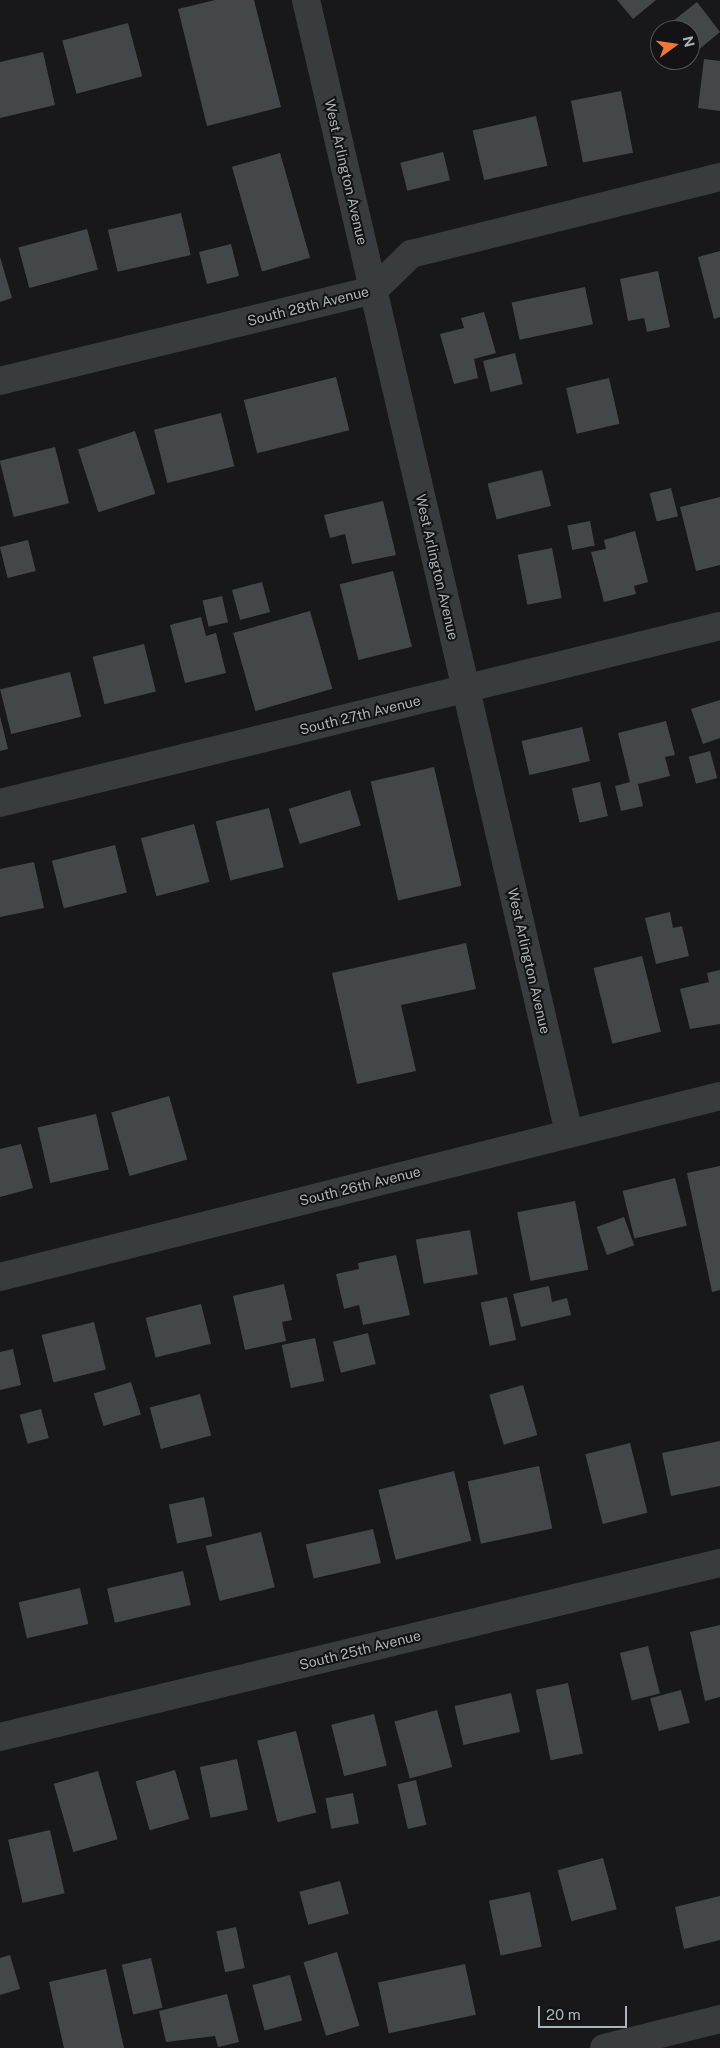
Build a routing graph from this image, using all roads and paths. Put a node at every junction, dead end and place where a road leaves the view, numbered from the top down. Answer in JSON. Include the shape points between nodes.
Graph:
{"nodes":[{"id":1,"x":306,"y":0,"type":"edge"},
{"id":2,"x":720,"y":177,"type":"edge"},
{"id":3,"x":374,"y":290,"type":"junction"},
{"id":4,"x":0,"y":381,"type":"edge"},
{"id":5,"x":720,"y":626,"type":"edge"},
{"id":6,"x":466,"y":689,"type":"junction"},
{"id":7,"x":0,"y":803,"type":"edge"},
{"id":8,"x":720,"y":1096,"type":"edge"},
{"id":9,"x":569,"y":1133,"type":"junction"},
{"id":10,"x":0,"y":1277,"type":"edge"},
{"id":11,"x":720,"y":1563,"type":"edge"},
{"id":12,"x":0,"y":1737,"type":"edge"},
{"id":13,"x":720,"y":2019,"type":"edge"},
{"id":14,"x":604,"y":2048,"type":"edge"}],
"edges":[{"from":1,"to":3,"type":"street","name":"West Arlington Avenue"},
{"from":2,"to":3,"type":"street","name":"South 28th Avenue","via":[[411,254]]},
{"from":3,"to":4,"type":"street","name":"South 28th Avenue"},
{"from":3,"to":6,"type":"street","name":"West Arlington Avenue"},
{"from":5,"to":6,"type":"street","name":"South 27th Avenue"},
{"from":6,"to":7,"type":"street","name":"South 27th Avenue"},
{"from":6,"to":9,"type":"street","name":"West Arlington Avenue"},
{"from":8,"to":9,"type":"street","name":"South 26th Avenue"},
{"from":9,"to":10,"type":"street","name":"South 26th Avenue"},
{"from":11,"to":12,"type":"street","name":"South 25th Avenue"},
{"from":13,"to":14,"type":"street"}]}
